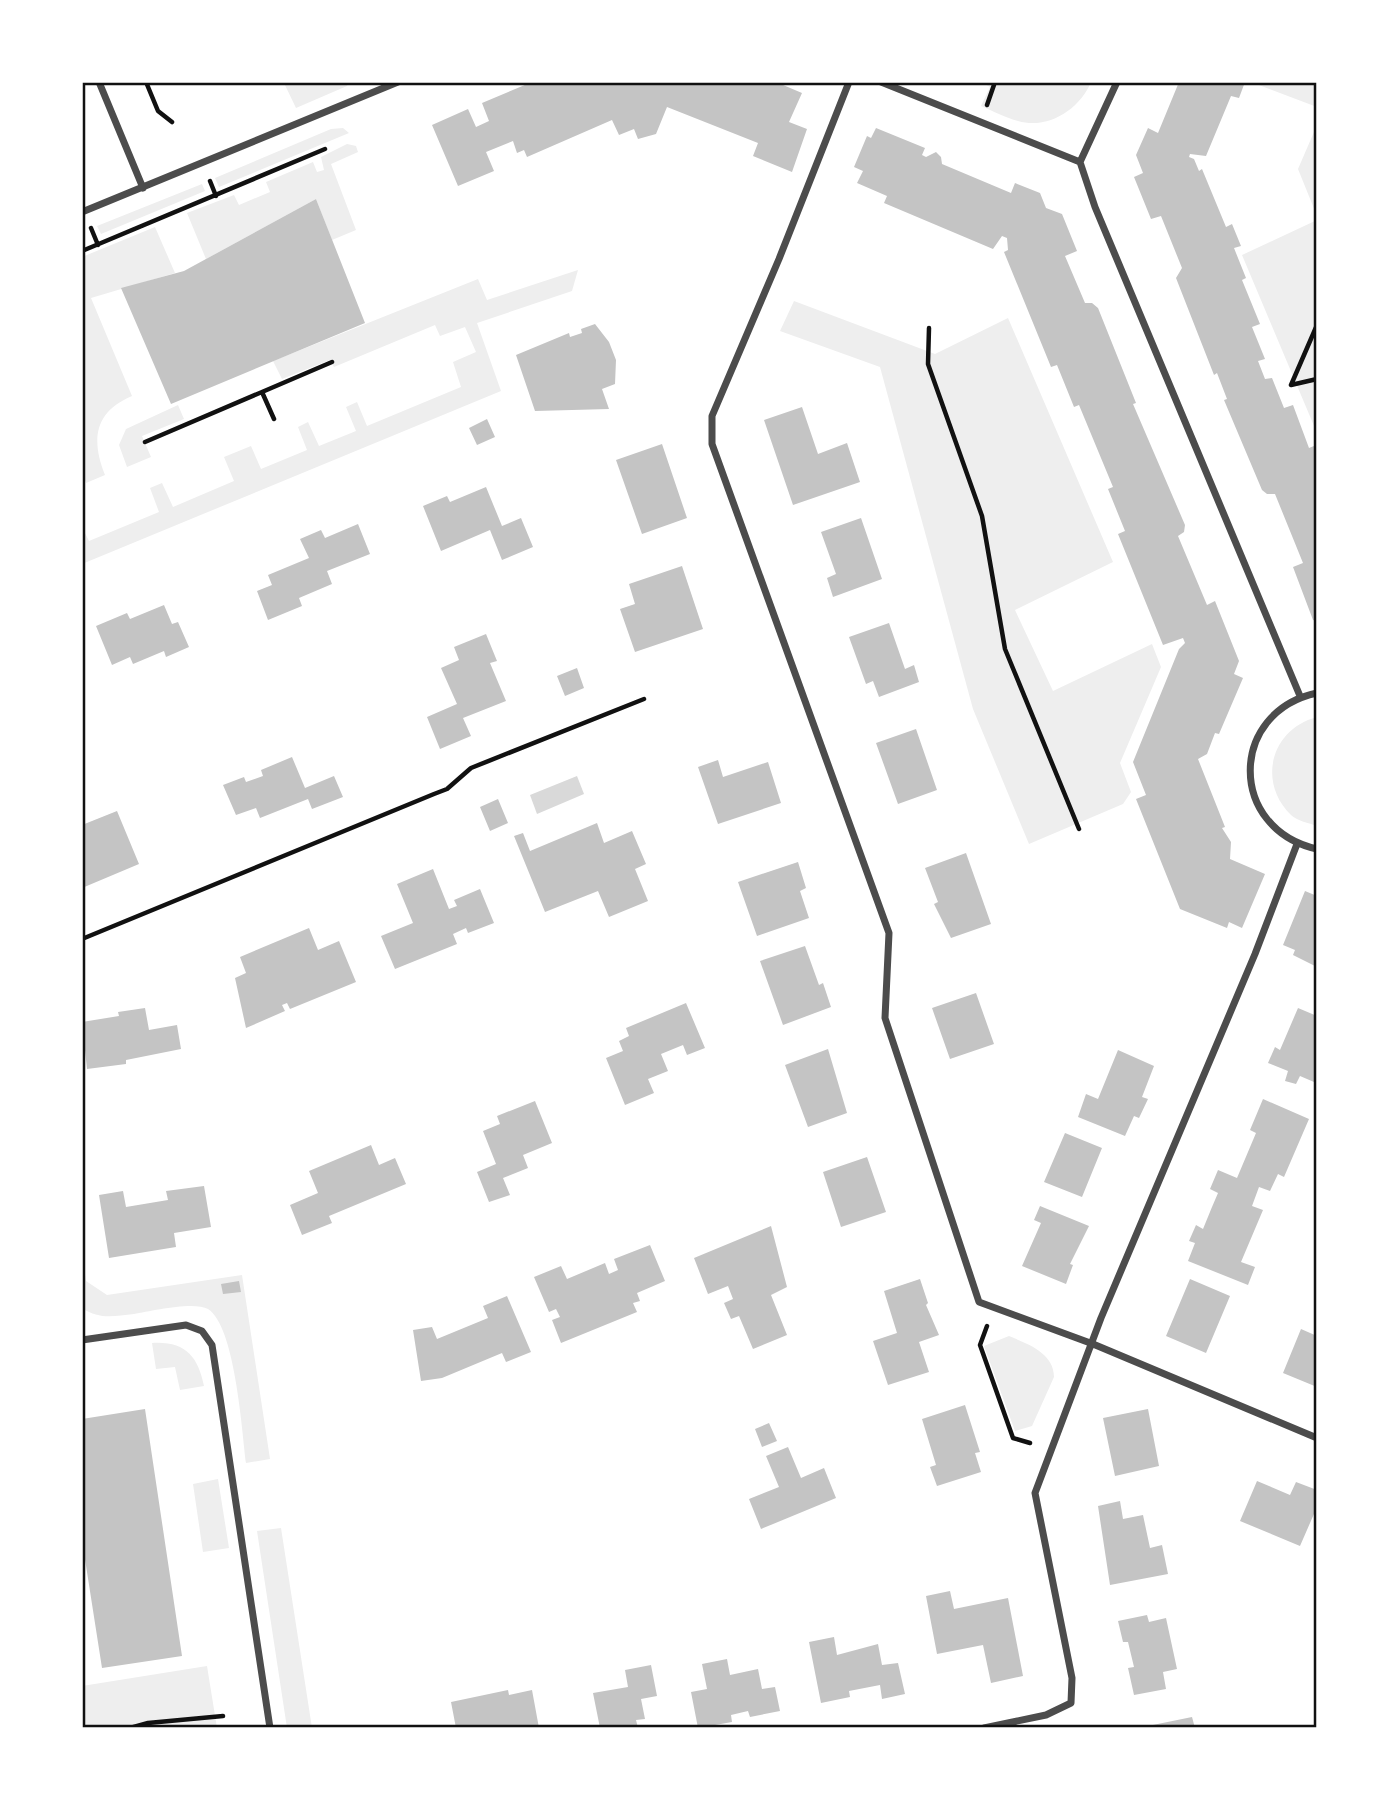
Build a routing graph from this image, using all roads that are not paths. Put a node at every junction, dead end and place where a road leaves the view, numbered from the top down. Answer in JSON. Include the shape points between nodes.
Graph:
{"nodes":[{"id":1,"x":99,"y":82,"type":"edge"},
{"id":2,"x":398,"y":82,"type":"edge"},
{"id":3,"x":849,"y":82,"type":"edge"},
{"id":4,"x":881,"y":82,"type":"edge"},
{"id":5,"x":1117,"y":82,"type":"edge"},
{"id":6,"x":1080,"y":162,"type":"junction"},
{"id":7,"x":143,"y":188,"type":"junction"},
{"id":8,"x":82,"y":212,"type":"edge"},
{"id":9,"x":1317,"y":693,"type":"edge"},
{"id":10,"x":1300,"y":696,"type":"junction"},
{"id":11,"x":1297,"y":844,"type":"junction"},
{"id":12,"x":1317,"y":849,"type":"edge"},
{"id":13,"x":82,"y":1340,"type":"edge"},
{"id":14,"x":1093,"y":1344,"type":"junction"},
{"id":15,"x":1317,"y":1438,"type":"edge"},
{"id":16,"x":270,"y":1728,"type":"edge"},
{"id":17,"x":984,"y":1728,"type":"edge"}],
"edges":[{"from":1,"to":7,"type":"street"},
{"from":2,"to":7,"type":"street"},
{"from":3,"to":14,"type":"street","via":[[712,416],[712,444],[889,933],[885,1018],[979,1302]]},
{"from":4,"to":6,"type":"street"},
{"from":5,"to":6,"type":"street"},
{"from":6,"to":10,"type":"street"},
{"from":7,"to":8,"type":"street"},
{"from":9,"to":10,"type":"street"},
{"from":10,"to":11,"type":"street","via":[[1273,713],[1255,739],[1249,769],[1254,800],[1271,827]]},
{"from":11,"to":12,"type":"street"},
{"from":11,"to":14,"type":"street"},
{"from":13,"to":16,"type":"street","via":[[186,1325],[202,1331],[212,1345]]},
{"from":14,"to":15,"type":"street"},
{"from":14,"to":17,"type":"street","via":[[1035,1493],[1072,1678],[1071,1703],[1046,1715]]}]}
